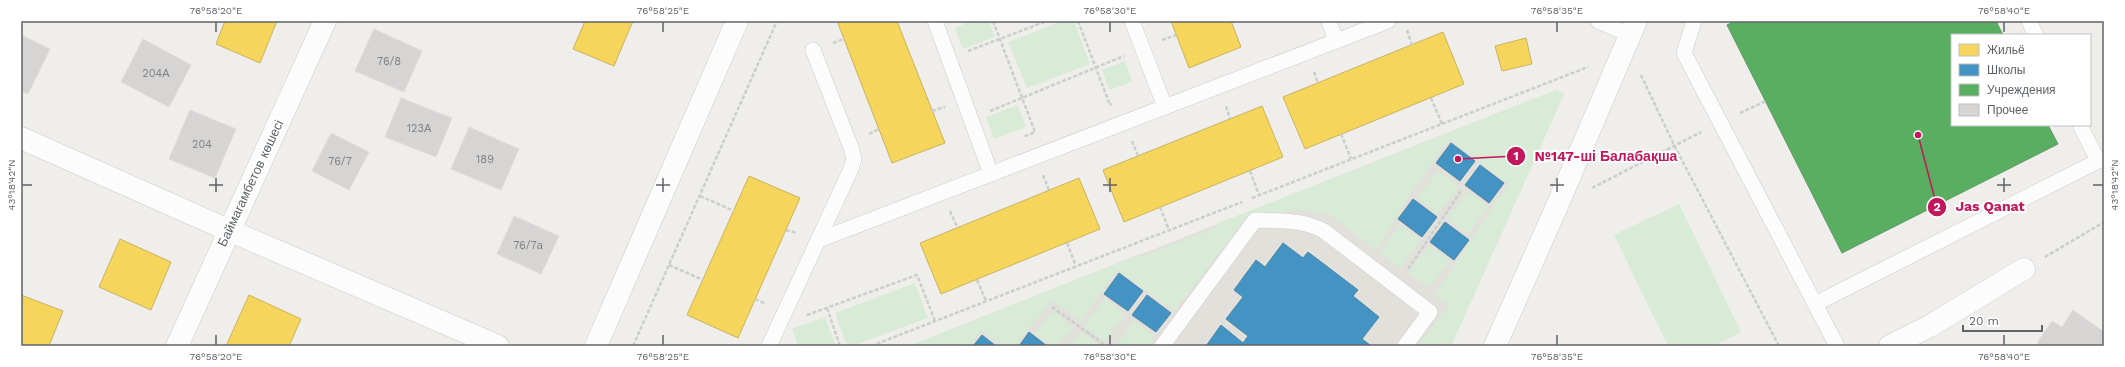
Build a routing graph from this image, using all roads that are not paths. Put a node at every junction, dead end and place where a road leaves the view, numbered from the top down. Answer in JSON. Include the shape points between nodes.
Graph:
{"nodes":[{"id":1,"x":325,"y":21,"type":"edge"},
{"id":2,"x":737,"y":21,"type":"edge"},
{"id":3,"x":935,"y":21,"type":"edge"},
{"id":4,"x":1132,"y":21,"type":"edge"},
{"id":5,"x":1328,"y":21,"type":"edge"},
{"id":6,"x":1388,"y":21,"type":"edge"},
{"id":7,"x":1598,"y":21,"type":"edge"},
{"id":8,"x":1694,"y":21,"type":"edge"},
{"id":9,"x":2029,"y":21,"type":"edge"},
{"id":10,"x":1631,"y":33,"type":"edge"},
{"id":11,"x":2036,"y":34,"type":"edge"},
{"id":12,"x":1336,"y":41,"type":"junction"},
{"id":13,"x":813,"y":50,"type":"dead end"},
{"id":14,"x":1165,"y":107,"type":"junction"},
{"id":15,"x":2080,"y":126,"type":"edge"},
{"id":16,"x":21,"y":138,"type":"edge"},
{"id":17,"x":991,"y":174,"type":"junction"},
{"id":18,"x":228,"y":230,"type":"junction"},
{"id":19,"x":818,"y":240,"type":"junction"},
{"id":20,"x":2024,"y":269,"type":"road end"},
{"id":21,"x":1814,"y":304,"type":"junction"},
{"id":22,"x":177,"y":346,"type":"edge"},
{"id":23,"x":498,"y":346,"type":"edge"},
{"id":24,"x":596,"y":346,"type":"edge"},
{"id":25,"x":769,"y":346,"type":"edge"},
{"id":26,"x":1162,"y":346,"type":"edge"},
{"id":27,"x":1405,"y":346,"type":"edge"},
{"id":28,"x":1495,"y":346,"type":"edge"},
{"id":29,"x":1837,"y":346,"type":"edge"},
{"id":30,"x":1890,"y":346,"type":"edge"}],
"edges":[{"from":1,"to":18,"type":"street","name":"Баймагамбетов көшесі"},
{"from":2,"to":24,"type":"street"},
{"from":3,"to":17,"type":"lane"},
{"from":4,"to":14,"type":"lane"},
{"from":5,"to":12,"type":"lane"},
{"from":6,"to":12,"type":"lane"},
{"from":7,"to":10,"type":"lane"},
{"from":8,"to":21,"type":"lane","via":[[1684,53]]},
{"from":9,"to":11,"type":"lane"},
{"from":10,"to":28,"type":"street"},
{"from":12,"to":14,"type":"lane"},
{"from":13,"to":19,"type":"lane","via":[[854,159]]},
{"from":14,"to":17,"type":"lane"},
{"from":15,"to":21,"type":"lane","via":[[2098,162]]},
{"from":16,"to":18,"type":"street"},
{"from":17,"to":19,"type":"lane"},
{"from":18,"to":22,"type":"street","name":"Баймагамбетов көшесі"},
{"from":18,"to":23,"type":"street"},
{"from":19,"to":25,"type":"lane"},
{"from":20,"to":30,"type":"street","via":[[1930,326]]},
{"from":21,"to":29,"type":"lane"},
{"from":26,"to":27,"type":"lane","via":[[1255,220],[1298,221],[1314,226],[1430,312]]}]}
